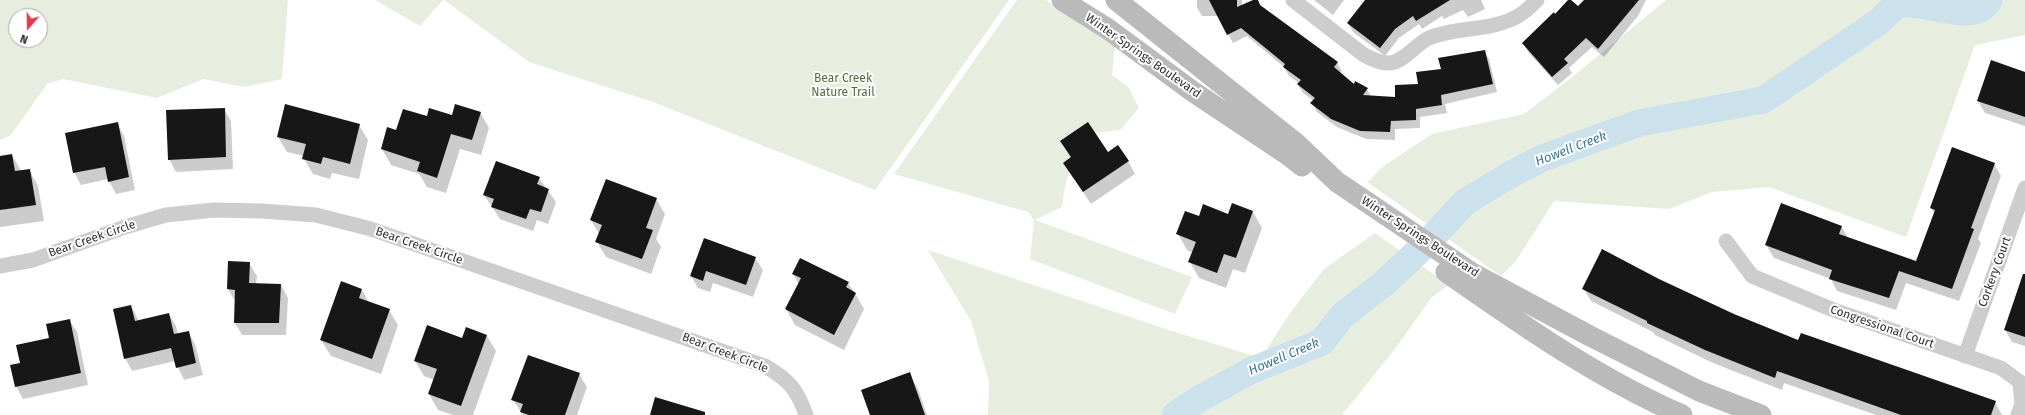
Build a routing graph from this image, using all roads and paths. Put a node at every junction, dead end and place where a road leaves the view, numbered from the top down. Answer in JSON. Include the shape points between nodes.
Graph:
{"nodes":[{"id":1,"x":1062,"y":0,"type":"edge"},
{"id":2,"x":1293,"y":0,"type":"edge"},
{"id":3,"x":1537,"y":0,"type":"edge"},
{"id":4,"x":1124,"y":2,"type":"edge"},
{"id":5,"x":1108,"y":29,"type":"junction"},
{"id":6,"x":2025,"y":188,"type":"edge"},
{"id":7,"x":1375,"y":215,"type":"junction"},
{"id":8,"x":1726,"y":241,"type":"dead end"},
{"id":9,"x":1424,"y":249,"type":"junction"},
{"id":10,"x":0,"y":266,"type":"edge"},
{"id":11,"x":1965,"y":356,"type":"junction"},
{"id":12,"x":806,"y":415,"type":"edge"},
{"id":13,"x":1682,"y":415,"type":"edge"},
{"id":14,"x":1761,"y":415,"type":"edge"},
{"id":15,"x":2018,"y":415,"type":"edge"}],
"edges":[{"from":1,"to":5,"type":"street","name":"Winter Springs Boulevard"},
{"from":2,"to":3,"type":"street","via":[[1364,55],[1390,63],[1440,34],[1510,20]]},
{"from":4,"to":5,"type":"street"},
{"from":4,"to":7,"type":"street","name":"Winter Springs Boulevard","via":[[1297,144]]},
{"from":5,"to":7,"type":"street","name":"Winter Springs Boulevard","via":[[1194,93]]},
{"from":6,"to":11,"type":"street","name":"Corkery Court"},
{"from":7,"to":9,"type":"street","name":"Winter Springs Boulevard"},
{"from":8,"to":11,"type":"street","name":"Congressional Court","via":[[1752,276],[1831,309]]},
{"from":9,"to":13,"type":"street","name":"Winter Springs Boulevard","via":[[1577,360],[1615,383]]},
{"from":9,"to":14,"type":"street","name":"Winter Springs Boulevard","via":[[1699,390]]},
{"from":10,"to":12,"type":"street","name":"Bear Creek Circle","via":[[33,260],[166,215],[214,210],[316,215],[371,229],[766,366],[783,377],[799,396]]},
{"from":11,"to":15,"type":"street","name":"Congressional Court","via":[[2001,368],[2020,382],[2022,404]]}]}
